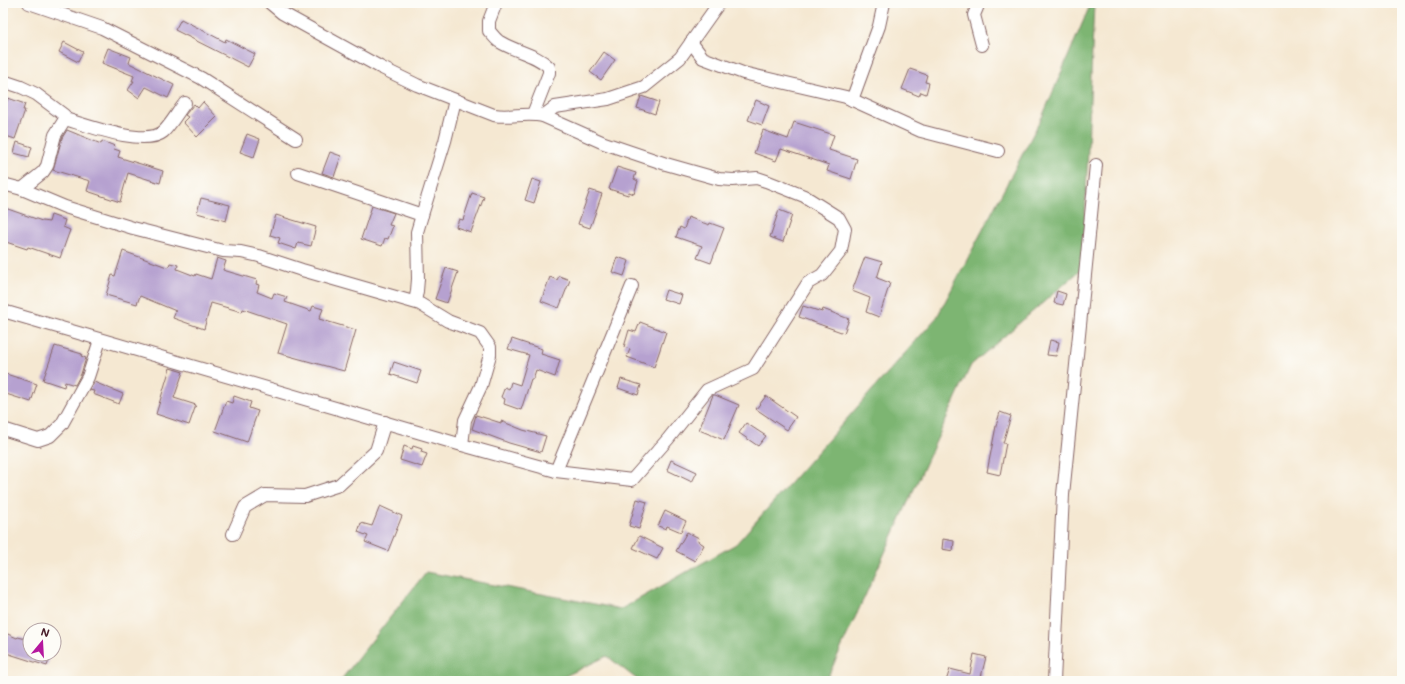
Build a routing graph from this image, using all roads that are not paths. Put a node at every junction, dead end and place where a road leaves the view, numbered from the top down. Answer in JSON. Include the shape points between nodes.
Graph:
{"nodes":[{"id":1,"x":29,"y":3,"type":"edge"},
{"id":2,"x":270,"y":3,"type":"edge"},
{"id":3,"x":496,"y":3,"type":"edge"},
{"id":4,"x":719,"y":3,"type":"edge"},
{"id":5,"x":884,"y":3,"type":"edge"},
{"id":6,"x":979,"y":3,"type":"edge"},
{"id":7,"x":691,"y":42,"type":"junction"},
{"id":8,"x":982,"y":45,"type":"dead end"},
{"id":9,"x":3,"y":81,"type":"edge"},
{"id":10,"x":455,"y":100,"type":"junction"},
{"id":11,"x":852,"y":100,"type":"junction"},
{"id":12,"x":185,"y":102,"type":"dead end"},
{"id":13,"x":538,"y":115,"type":"junction"},
{"id":14,"x":65,"y":119,"type":"junction"},
{"id":15,"x":296,"y":139,"type":"dead end"},
{"id":16,"x":998,"y":151,"type":"dead end"},
{"id":17,"x":1096,"y":165,"type":"dead end"},
{"id":18,"x":298,"y":173,"type":"dead end"},
{"id":19,"x":3,"y":184,"type":"edge"},
{"id":20,"x":22,"y":190,"type":"junction"},
{"id":21,"x":422,"y":215,"type":"junction"},
{"id":22,"x":632,"y":286,"type":"dead end"},
{"id":23,"x":415,"y":302,"type":"junction"},
{"id":24,"x":3,"y":311,"type":"edge"},
{"id":25,"x":100,"y":340,"type":"junction"},
{"id":26,"x":385,"y":422,"type":"junction"},
{"id":27,"x":3,"y":429,"type":"edge"},
{"id":28,"x":462,"y":444,"type":"junction"},
{"id":29,"x":556,"y":471,"type":"junction"},
{"id":30,"x":233,"y":534,"type":"dead end"},
{"id":31,"x":1054,"y":681,"type":"edge"}],
"edges":[{"from":1,"to":15,"type":"street","via":[[102,28],[201,78]]},
{"from":2,"to":10,"type":"street","via":[[282,13],[380,67]]},
{"from":3,"to":13,"type":"street","via":[[489,21],[489,31],[499,42],[550,67]]},
{"from":4,"to":7,"type":"street"},
{"from":5,"to":11,"type":"street","via":[[879,26]]},
{"from":6,"to":8,"type":"street","via":[[974,15]]},
{"from":7,"to":11,"type":"street","via":[[703,58],[742,73]]},
{"from":7,"to":13,"type":"street","via":[[680,58],[644,87],[608,100],[555,107]]},
{"from":9,"to":14,"type":"street","via":[[36,94],[64,115]]},
{"from":10,"to":13,"type":"street","via":[[494,116]]},
{"from":10,"to":21,"type":"street","via":[[446,141]]},
{"from":11,"to":16,"type":"street","via":[[921,131]]},
{"from":12,"to":14,"type":"street","via":[[162,132],[145,138],[127,136]]},
{"from":13,"to":29,"type":"street","via":[[604,143],[666,164],[719,179],[757,178],[766,181],[804,196],[839,218],[845,229],[841,251],[822,276],[808,283],[753,368],[707,390],[632,480]]},
{"from":14,"to":20,"type":"street","via":[[55,134],[47,166]]},
{"from":17,"to":31,"type":"street","via":[[1063,495]]},
{"from":18,"to":21,"type":"street"},
{"from":19,"to":20,"type":"street"},
{"from":20,"to":23,"type":"street","via":[[65,207],[133,228],[223,251],[259,256]]},
{"from":21,"to":23,"type":"street","via":[[417,232],[418,279]]},
{"from":22,"to":29,"type":"street"},
{"from":23,"to":28,"type":"street","via":[[448,322],[480,333],[490,347],[481,386],[465,420]]},
{"from":24,"to":25,"type":"street"},
{"from":25,"to":26,"type":"street","via":[[244,379]]},
{"from":25,"to":27,"type":"street","via":[[88,377],[62,424],[50,436],[38,440]]},
{"from":26,"to":28,"type":"street"},
{"from":26,"to":30,"type":"street","via":[[376,451],[339,485],[305,496],[264,495],[245,507]]},
{"from":28,"to":29,"type":"street"}]}
